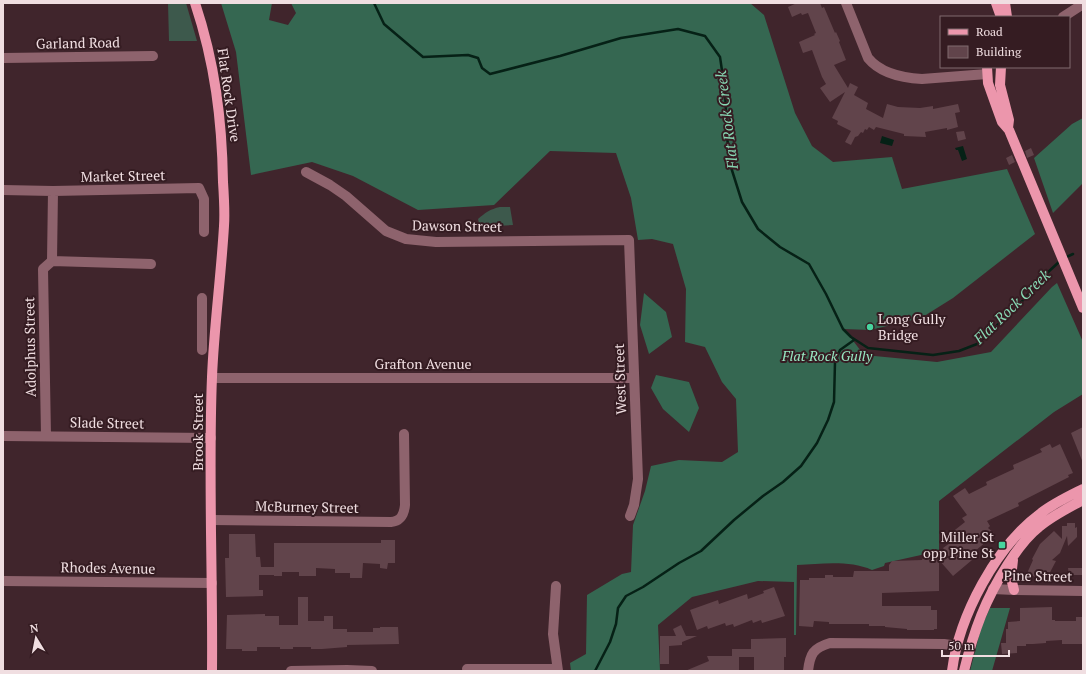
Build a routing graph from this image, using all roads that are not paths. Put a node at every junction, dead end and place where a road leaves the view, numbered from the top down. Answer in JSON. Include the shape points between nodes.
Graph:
{"nodes":[{"id":1,"x":196,"y":3,"type":"edge"},
{"id":2,"x":846,"y":3,"type":"edge"},
{"id":3,"x":991,"y":3,"type":"edge"},
{"id":4,"x":996,"y":3,"type":"edge"},
{"id":5,"x":1005,"y":3,"type":"edge"},
{"id":6,"x":1083,"y":4,"type":"edge"},
{"id":7,"x":992,"y":16,"type":"edge"},
{"id":8,"x":1001,"y":16,"type":"edge"},
{"id":9,"x":1007,"y":16,"type":"edge"},
{"id":10,"x":1064,"y":16,"type":"edge"},
{"id":11,"x":153,"y":56,"type":"dead end"},
{"id":12,"x":3,"y":58,"type":"edge"},
{"id":13,"x":1001,"y":68,"type":"edge"},
{"id":14,"x":989,"y":69,"type":"edge"},
{"id":15,"x":1004,"y":100,"type":"junction"},
{"id":16,"x":1008,"y":129,"type":"junction"},
{"id":17,"x":306,"y":172,"type":"dead end"},
{"id":18,"x":3,"y":190,"type":"edge"},
{"id":19,"x":53,"y":191,"type":"junction"},
{"id":20,"x":224,"y":193,"type":"joint"},
{"id":21,"x":204,"y":232,"type":"dead end"},
{"id":22,"x":629,"y":240,"type":"joint"},
{"id":23,"x":52,"y":261,"type":"junction"},
{"id":24,"x":151,"y":264,"type":"dead end"},
{"id":25,"x":202,"y":298,"type":"dead end"},
{"id":26,"x":1083,"y":308,"type":"edge"},
{"id":27,"x":202,"y":320,"type":"junction"},
{"id":28,"x":216,"y":322,"type":"junction"},
{"id":29,"x":202,"y":350,"type":"dead end"},
{"id":30,"x":212,"y":378,"type":"junction"},
{"id":31,"x":634,"y":378,"type":"junction"},
{"id":32,"x":404,"y":434,"type":"dead end"},
{"id":33,"x":3,"y":436,"type":"edge"},
{"id":34,"x":46,"y":436,"type":"junction"},
{"id":35,"x":211,"y":438,"type":"junction"},
{"id":36,"x":1083,"y":488,"type":"edge"},
{"id":37,"x":1083,"y":500,"type":"edge"},
{"id":38,"x":630,"y":516,"type":"dead end"},
{"id":39,"x":212,"y":520,"type":"junction"},
{"id":40,"x":1014,"y":556,"type":"junction"},
{"id":41,"x":3,"y":581,"type":"edge"},
{"id":42,"x":212,"y":583,"type":"junction"},
{"id":43,"x":556,"y":586,"type":"dead end"},
{"id":44,"x":980,"y":588,"type":"junction"},
{"id":45,"x":993,"y":589,"type":"junction"},
{"id":46,"x":1014,"y":590,"type":"junction"},
{"id":47,"x":1083,"y":591,"type":"edge"},
{"id":48,"x":957,"y":646,"type":"junction"},
{"id":49,"x":970,"y":648,"type":"junction"},
{"id":50,"x":467,"y":669,"type":"dead end"},
{"id":51,"x":558,"y":670,"type":"edge"},
{"id":52,"x":212,"y":671,"type":"edge"},
{"id":53,"x":290,"y":671,"type":"edge"},
{"id":54,"x":372,"y":671,"type":"edge"},
{"id":55,"x":808,"y":671,"type":"edge"},
{"id":56,"x":952,"y":671,"type":"edge"},
{"id":57,"x":964,"y":671,"type":"edge"}],
"edges":[{"from":1,"to":20,"type":"main road","name":"Flat Rock Drive","via":[[216,79],[223,149]]},
{"from":2,"to":14,"type":"street","via":[[868,58],[892,74],[922,79]]},
{"from":3,"to":7,"type":"main road"},
{"from":4,"to":8,"type":"main road"},
{"from":5,"to":9,"type":"main road"},
{"from":6,"to":10,"type":"street"},
{"from":11,"to":12,"type":"street","name":"Garland Road"},
{"from":13,"to":15,"type":"main road","via":[[1000,85]]},
{"from":14,"to":15,"type":"main road","via":[[1000,98]]},
{"from":14,"to":16,"type":"main road","via":[[993,97],[1002,122]]},
{"from":15,"to":16,"type":"main road","via":[[1009,120]]},
{"from":16,"to":26,"type":"main road"},
{"from":17,"to":22,"type":"street","name":"Dawson Street","via":[[341,192],[386,232],[406,239],[436,242]]},
{"from":18,"to":19,"type":"street","name":"Market Street"},
{"from":19,"to":21,"type":"street","name":"Market Street","via":[[199,188],[204,199]]},
{"from":19,"to":23,"type":"street","name":"Adolphus Street"},
{"from":20,"to":28,"type":"main road","name":"Brook Street"},
{"from":22,"to":31,"type":"street","name":"West Street"},
{"from":23,"to":24,"type":"street"},
{"from":23,"to":34,"type":"street","name":"Adolphus Street","via":[[43,270]]},
{"from":25,"to":27,"type":"street"},
{"from":27,"to":28,"type":"street"},
{"from":27,"to":29,"type":"street"},
{"from":28,"to":30,"type":"main road","name":"Brook Street"},
{"from":30,"to":31,"type":"street","name":"Grafton Avenue"},
{"from":30,"to":35,"type":"main road","name":"Brook Street"},
{"from":31,"to":38,"type":"street","name":"West Street","via":[[638,479]]},
{"from":32,"to":39,"type":"street","name":"McBurney Street","via":[[405,505],[400,519],[390,522]]},
{"from":33,"to":34,"type":"street","name":"Slade Street"},
{"from":34,"to":35,"type":"street","name":"Slade Street"},
{"from":35,"to":39,"type":"main road","name":"Brook Street"},
{"from":36,"to":44,"type":"main road","via":[[1047,508],[1030,522],[1014,538]]},
{"from":37,"to":40,"type":"main road","via":[[1038,527]]},
{"from":39,"to":42,"type":"main road","name":"Brook Street"},
{"from":40,"to":45,"type":"main road"},
{"from":40,"to":46,"type":"main road","via":[[1011,578]]},
{"from":41,"to":42,"type":"street","name":"Rhodes Avenue"},
{"from":42,"to":52,"type":"main road","name":"Brook Street"},
{"from":43,"to":51,"type":"street","via":[[553,634]]},
{"from":44,"to":45,"type":"main road"},
{"from":44,"to":48,"type":"main road"},
{"from":45,"to":46,"type":"street","name":"Pine Street"},
{"from":45,"to":49,"type":"main road","via":[[982,611]]},
{"from":46,"to":47,"type":"street","name":"Pine Street"},
{"from":48,"to":49,"type":"main road"},
{"from":48,"to":55,"type":"street","via":[[830,643],[820,646],[813,652]]},
{"from":48,"to":56,"type":"main road"},
{"from":49,"to":57,"type":"main road"},
{"from":50,"to":51,"type":"street"},
{"from":53,"to":54,"type":"street"}]}
